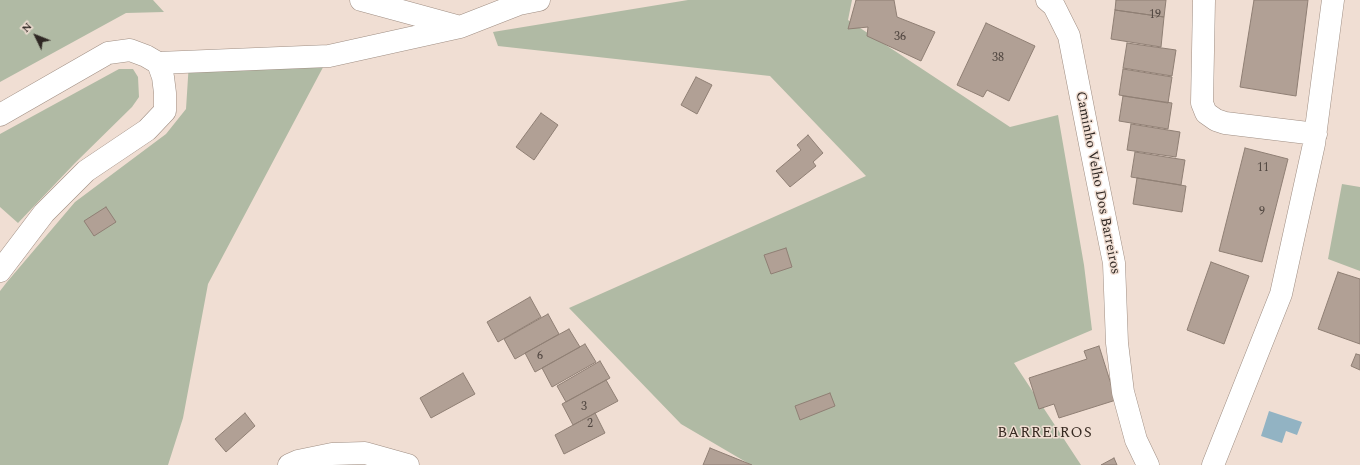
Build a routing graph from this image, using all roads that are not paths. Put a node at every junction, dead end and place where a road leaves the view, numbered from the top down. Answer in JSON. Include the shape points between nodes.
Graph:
{"nodes":[{"id":1,"x":361,"y":0,"type":"edge"},
{"id":2,"x":539,"y":0,"type":"edge"},
{"id":3,"x":1047,"y":0,"type":"edge"},
{"id":4,"x":1204,"y":0,"type":"edge"},
{"id":5,"x":1333,"y":0,"type":"edge"},
{"id":6,"x":460,"y":27,"type":"junction"},
{"id":7,"x":158,"y":63,"type":"junction"},
{"id":8,"x":0,"y":115,"type":"edge"},
{"id":9,"x":1316,"y":134,"type":"junction"},
{"id":10,"x":0,"y":271,"type":"edge"},
{"id":11,"x":289,"y":465,"type":"edge"},
{"id":12,"x":408,"y":465,"type":"edge"},
{"id":13,"x":1148,"y":465,"type":"edge"},
{"id":14,"x":1212,"y":465,"type":"edge"}],
"edges":[{"from":1,"to":6,"type":"street"},
{"from":2,"to":6,"type":"street","via":[[519,4]]},
{"from":3,"to":13,"type":"street","name":"Caminho Velho Dos Barreiros","via":[[1054,6],[1069,36],[1114,263],[1117,343],[1123,392],[1136,440]]},
{"from":4,"to":9,"type":"street","via":[[1202,102],[1206,113],[1225,123]]},
{"from":5,"to":9,"type":"street"},
{"from":6,"to":7,"type":"street","via":[[329,56]]},
{"from":7,"to":8,"type":"street","via":[[130,50],[108,53]]},
{"from":7,"to":10,"type":"street","via":[[163,77],[165,111],[147,130],[86,171],[44,213]]},
{"from":9,"to":14,"type":"street","via":[[1281,294]]},
{"from":11,"to":12,"type":"street","via":[[332,454],[365,453]]}]}
